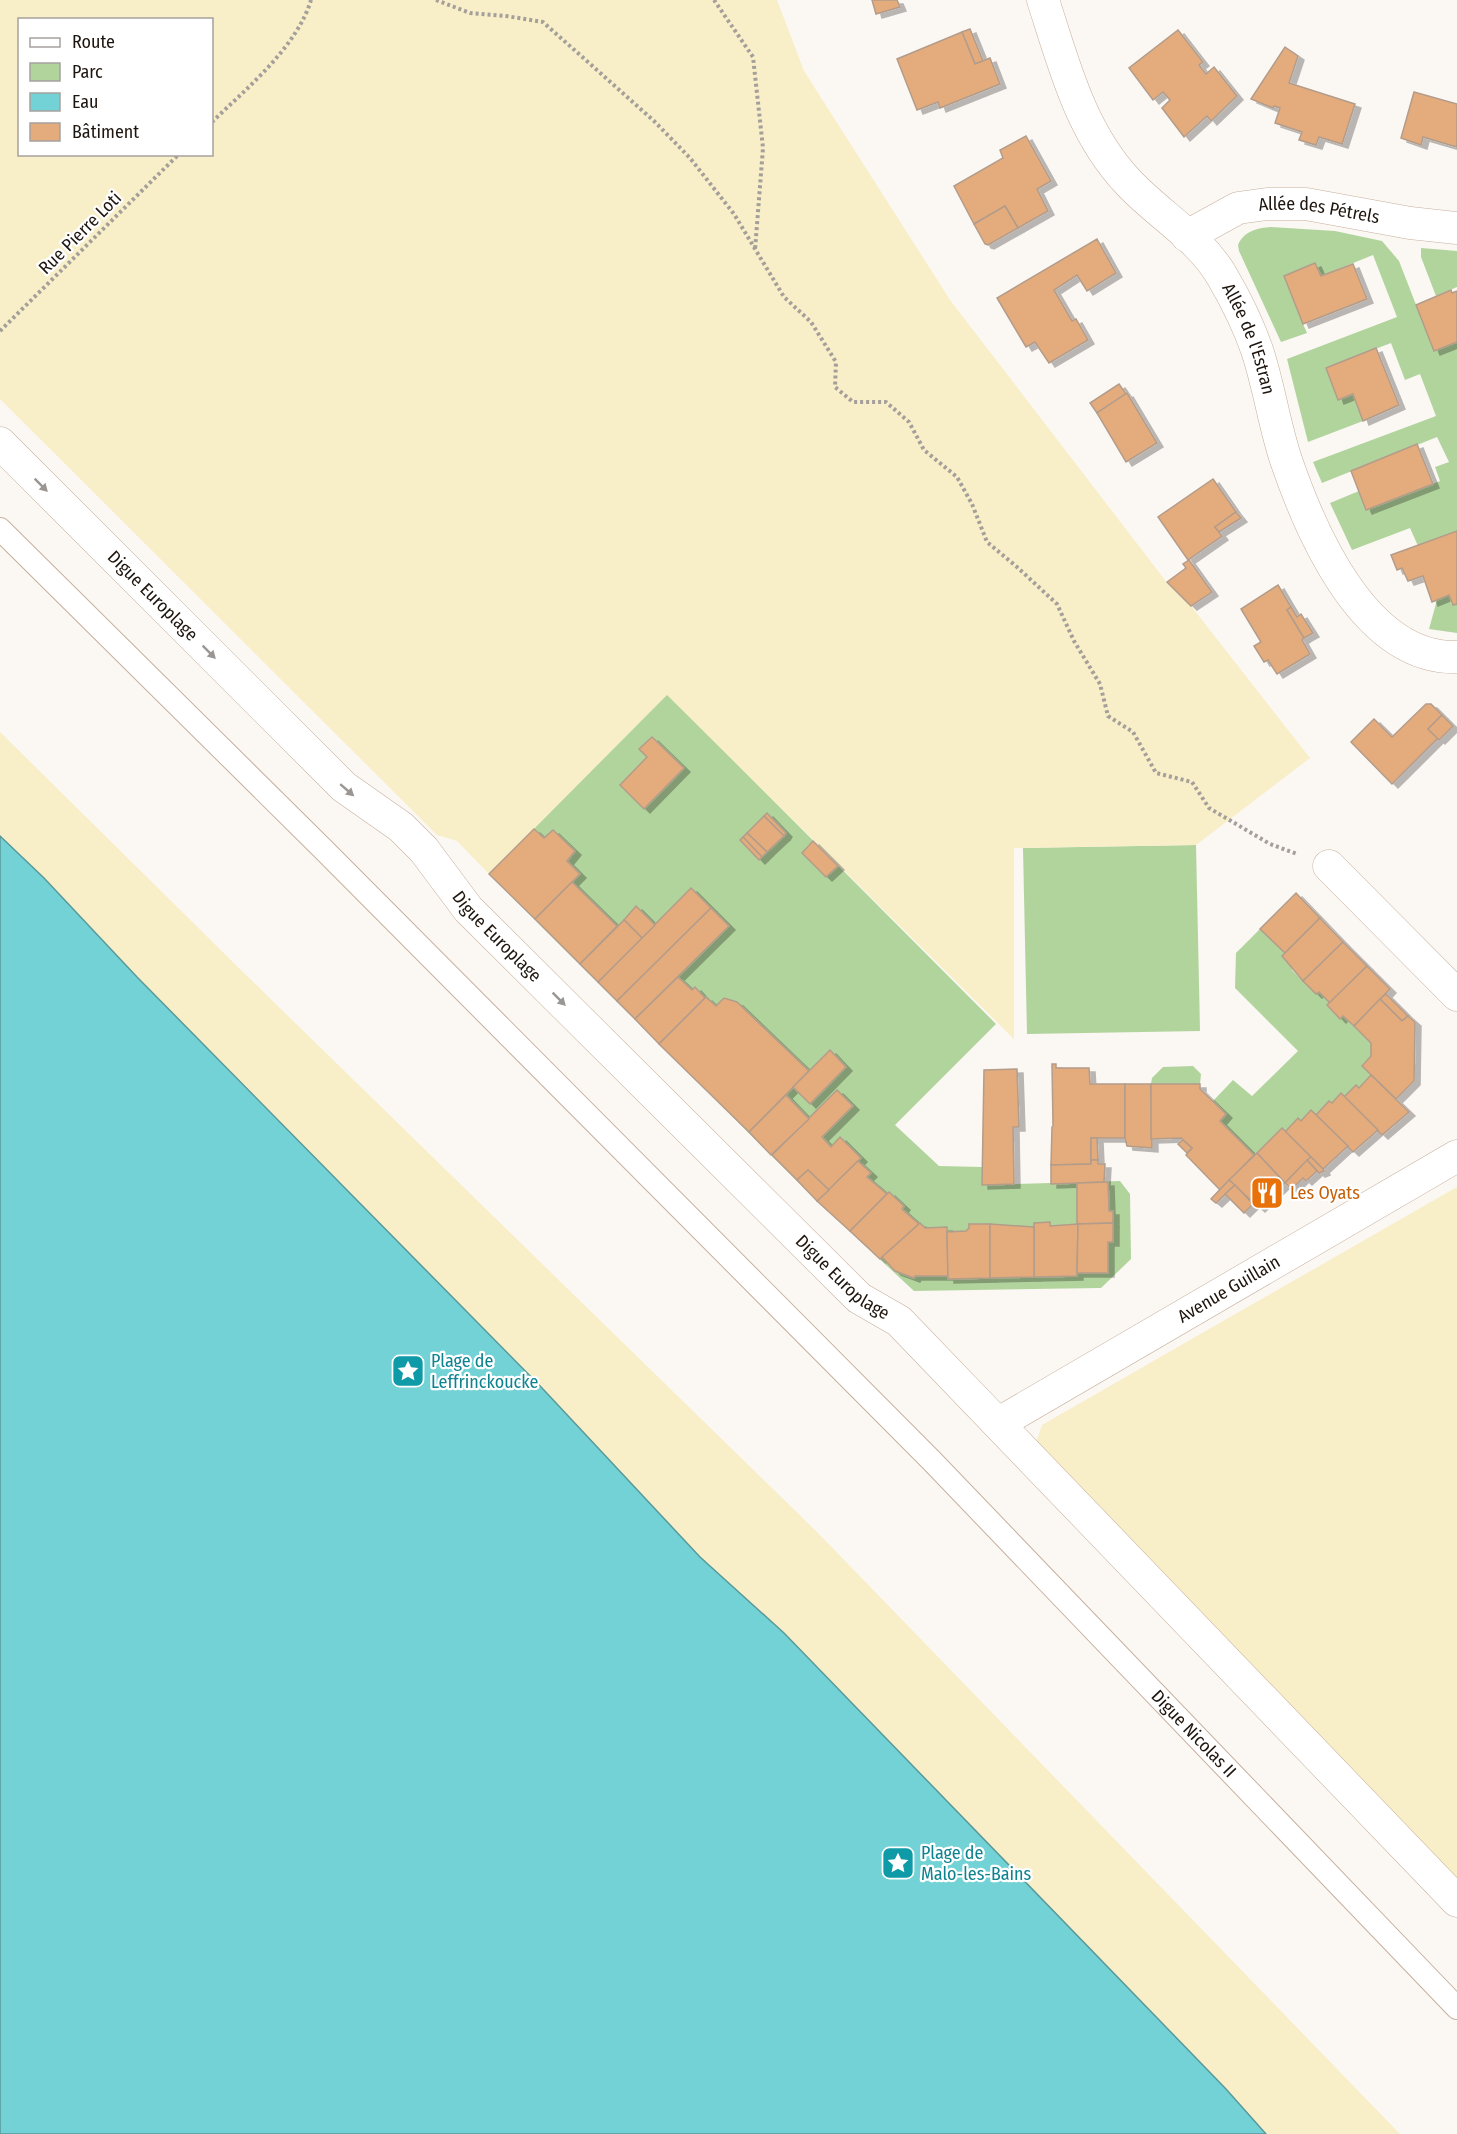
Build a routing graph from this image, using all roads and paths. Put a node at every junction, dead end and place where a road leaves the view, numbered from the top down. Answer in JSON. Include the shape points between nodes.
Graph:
{"nodes":[{"id":1,"x":311,"y":0,"type":"edge"},
{"id":2,"x":436,"y":0,"type":"edge"},
{"id":3,"x":714,"y":0,"type":"edge"},
{"id":4,"x":1043,"y":0,"type":"edge"},
{"id":5,"x":213,"y":121,"type":"edge"},
{"id":6,"x":177,"y":156,"type":"edge"},
{"id":7,"x":1457,"y":228,"type":"edge"},
{"id":8,"x":1187,"y":236,"type":"junction"},
{"id":9,"x":755,"y":250,"type":"junction"},
{"id":10,"x":0,"y":331,"type":"edge"},
{"id":11,"x":0,"y":443,"type":"edge"},
{"id":12,"x":0,"y":529,"type":"edge"},
{"id":13,"x":1457,"y":657,"type":"edge"},
{"id":14,"x":1329,"y":866,"type":"joint"},
{"id":15,"x":1457,"y":995,"type":"edge"},
{"id":16,"x":1457,"y":1156,"type":"edge"},
{"id":17,"x":999,"y":1424,"type":"junction"},
{"id":18,"x":1457,"y":1901,"type":"edge"},
{"id":19,"x":1457,"y":2008,"type":"edge"}],
"edges":[{"from":1,"to":5,"type":"path","via":[[298,29],[283,48]]},
{"from":2,"to":9,"type":"path","via":[[470,14],[543,22],[617,86],[690,158],[734,214]]},
{"from":3,"to":9,"type":"path","via":[[753,57],[763,148]]},
{"from":4,"to":8,"type":"street","name":"Allée de l'Estran","via":[[1071,86],[1098,144],[1128,183]]},
{"from":6,"to":10,"type":"path","name":"Rue Pierre Loti"},
{"from":7,"to":8,"type":"street","name":"Allée des Pétrels","via":[[1306,204],[1267,204],[1238,208]]},
{"from":8,"to":13,"type":"street","name":"Allée de l'Estran","via":[[1216,266],[1249,329],[1297,489],[1341,577],[1365,611],[1398,640],[1427,653]]},
{"from":9,"to":14,"type":"path","via":[[783,297],[811,322],[836,362],[835,387],[853,402],[886,402],[909,422],[924,450],[957,477],[987,542],[1057,604],[1100,684],[1108,716],[1133,732],[1156,773],[1192,782],[1209,808],[1270,844]]},
{"from":11,"to":17,"type":"street","name":"Digue Europlage","one_way":true,"via":[[344,787],[394,822],[424,850],[468,909],[859,1298],[899,1321]]},
{"from":12,"to":19,"type":"street","name":"Digue Nicolas II","via":[[932,1461]]},
{"from":14,"to":15,"type":"street"},
{"from":16,"to":17,"type":"street","name":"Avenue Guillain"},
{"from":17,"to":18,"type":"street"}]}
